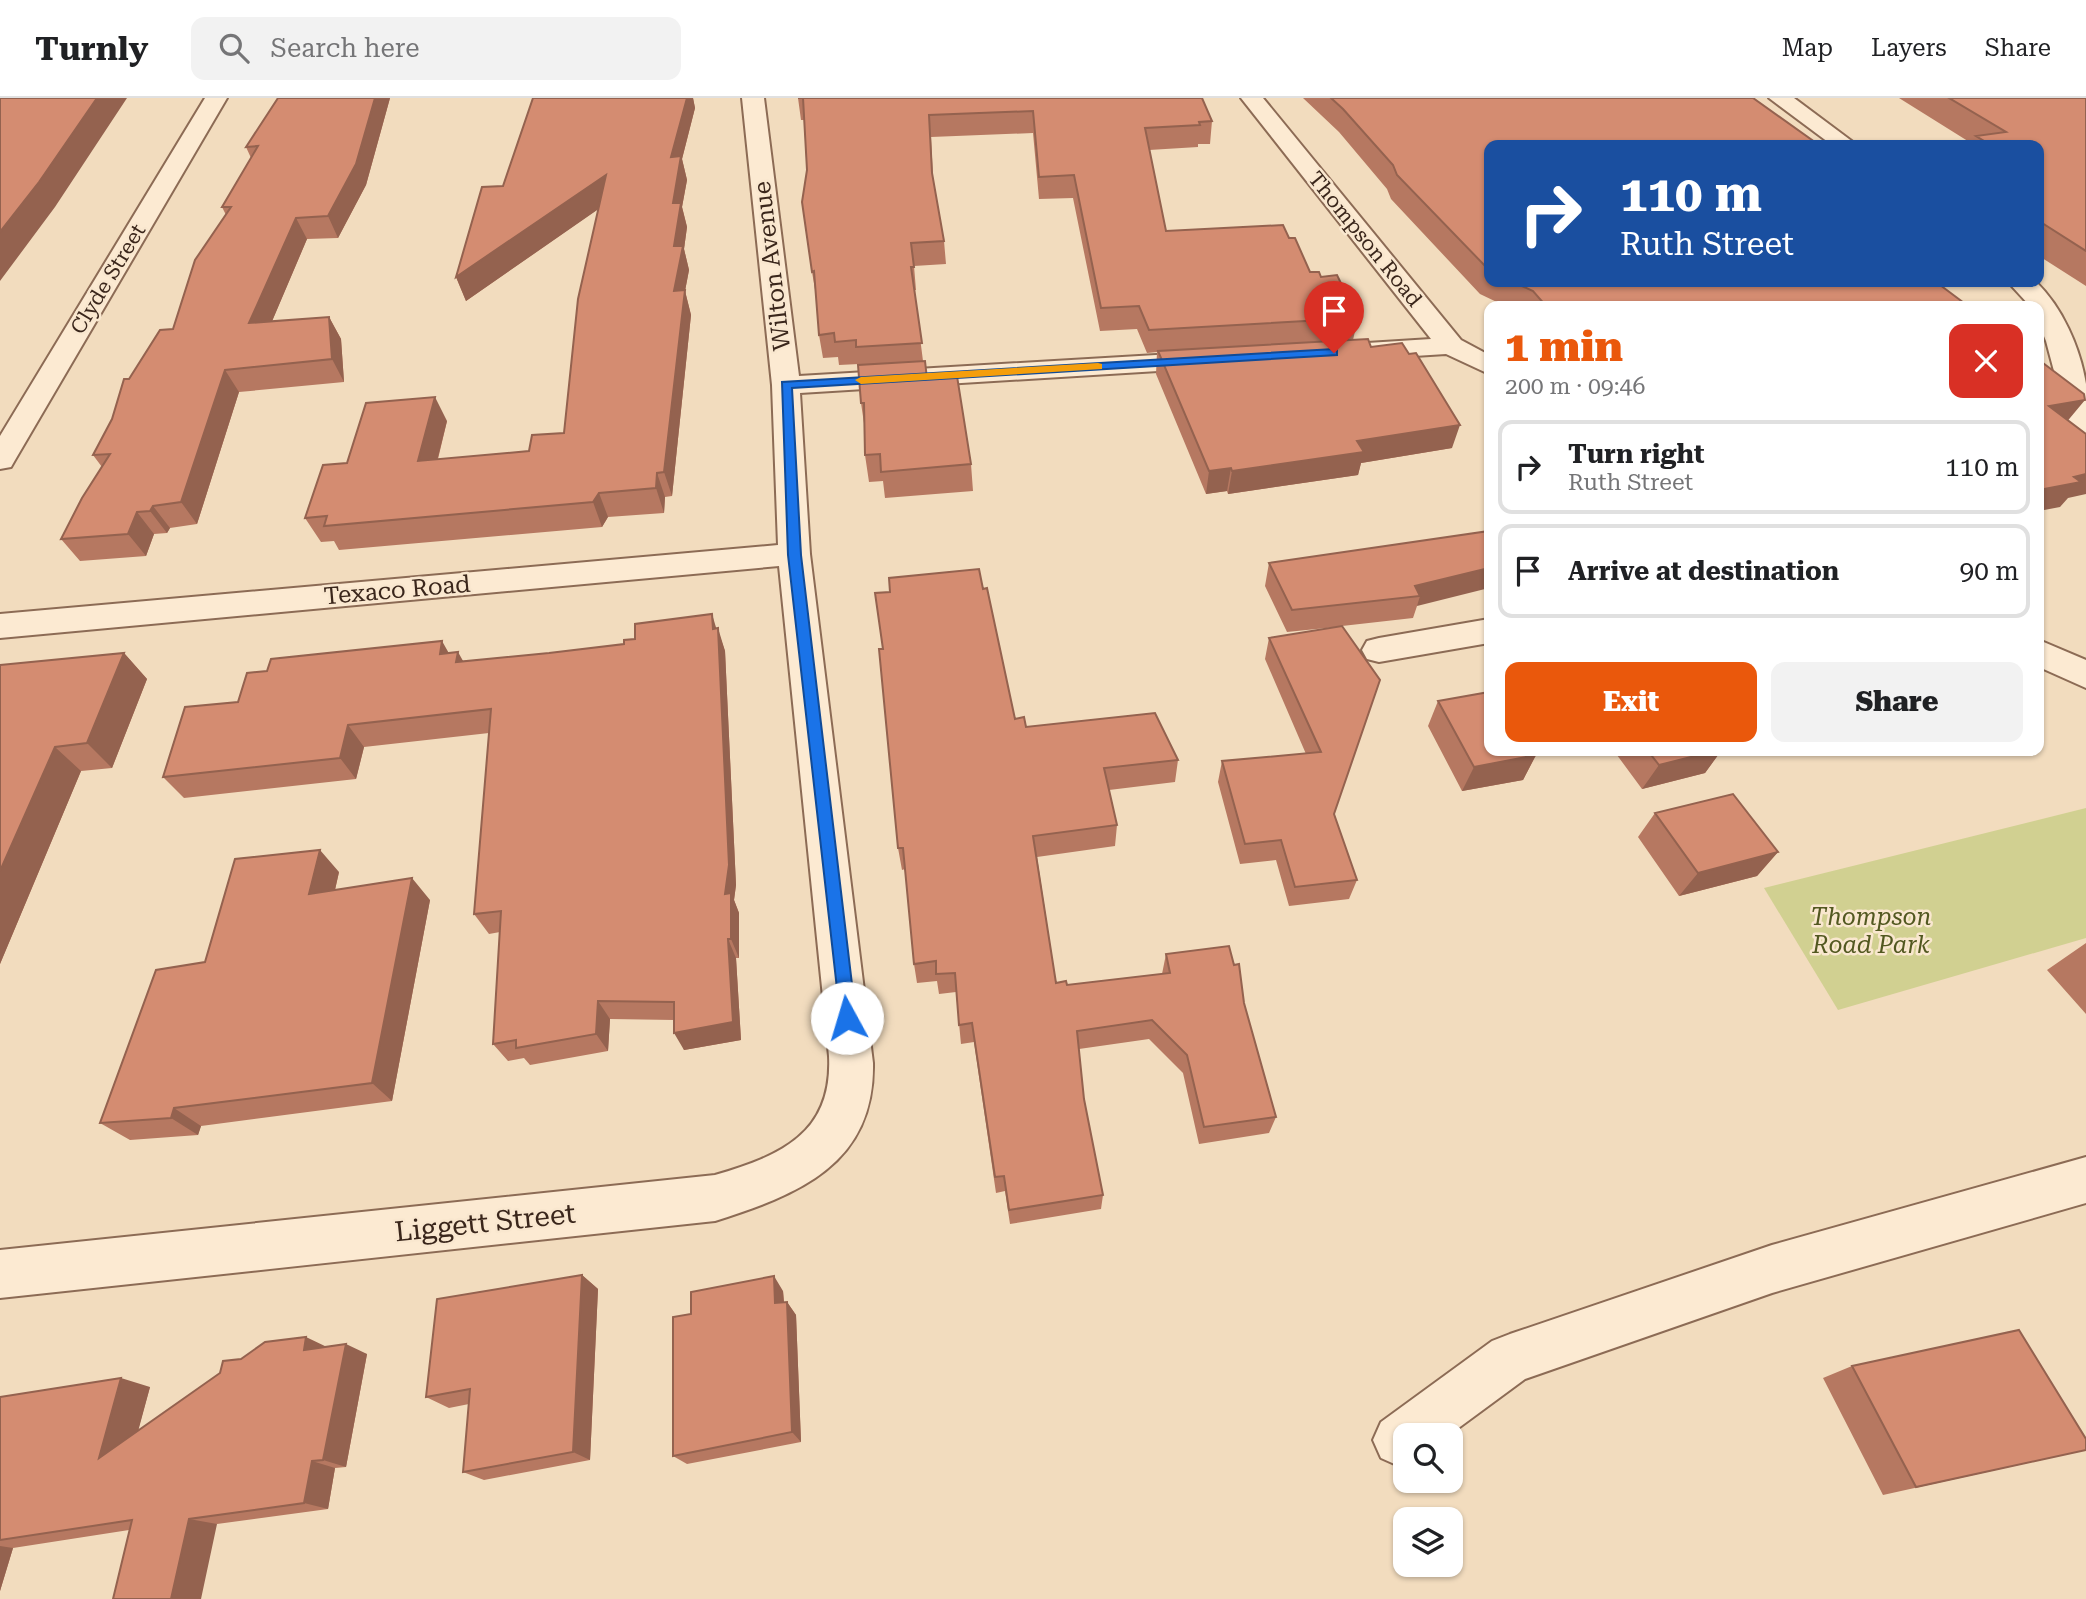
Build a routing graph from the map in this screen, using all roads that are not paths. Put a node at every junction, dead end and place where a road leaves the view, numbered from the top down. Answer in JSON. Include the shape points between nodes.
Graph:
{"nodes":[{"id":1,"x":216,"y":98,"type":"edge"},
{"id":2,"x":752,"y":98,"type":"edge"},
{"id":3,"x":1252,"y":98,"type":"edge"},
{"id":4,"x":1780,"y":98,"type":"edge"},
{"id":5,"x":1839,"y":140,"type":"edge"},
{"id":6,"x":2026,"y":287,"type":"edge"},
{"id":7,"x":2041,"y":301,"type":"edge"},
{"id":8,"x":2044,"y":307,"type":"edge"},
{"id":9,"x":1451,"y":345,"type":"junction"},
{"id":10,"x":1320,"y":353,"type":"edge"},
{"id":11,"x":1238,"y":358,"type":"edge"},
{"id":12,"x":1484,"y":363,"type":"edge"},
{"id":13,"x":786,"y":385,"type":"junction"},
{"id":14,"x":2086,"y":435,"type":"edge"},
{"id":15,"x":0,"y":460,"type":"edge"},
{"id":16,"x":794,"y":555,"type":"junction"},
{"id":17,"x":0,"y":626,"type":"edge"},
{"id":18,"x":1484,"y":632,"type":"edge"},
{"id":19,"x":1379,"y":650,"type":"dead end"},
{"id":20,"x":2044,"y":654,"type":"edge"},
{"id":21,"x":2086,"y":675,"type":"edge"},
{"id":22,"x":847,"y":1018,"type":"joint"},
{"id":23,"x":2086,"y":1180,"type":"edge"},
{"id":24,"x":0,"y":1274,"type":"edge"},
{"id":25,"x":1422,"y":1423,"type":"edge"}],
"edges":[{"from":1,"to":15,"type":"street","name":"Clyde Street"},
{"from":2,"to":13,"type":"street","name":"Wilton Avenue"},
{"from":3,"to":9,"type":"street","name":"Thompson Road"},
{"from":4,"to":5,"type":"street"},
{"from":6,"to":7,"type":"street"},
{"from":8,"to":14,"type":"street","via":[[2060,341]]},
{"from":9,"to":10,"type":"street"},
{"from":9,"to":12,"type":"street","name":"Thompson Road"},
{"from":11,"to":13,"type":"street"},
{"from":13,"to":16,"type":"street","name":"Wilton Avenue"},
{"from":16,"to":17,"type":"street","name":"Texaco Road"},
{"from":16,"to":22,"type":"street","name":"Wilton Avenue"},
{"from":18,"to":19,"type":"street"},
{"from":20,"to":21,"type":"street"},
{"from":22,"to":24,"type":"street","name":"Liggett Street","via":[[851,1078],[840,1126],[818,1152],[772,1181],[715,1198]]},
{"from":23,"to":25,"type":"street","via":[[1772,1269],[1510,1359]]}]}
